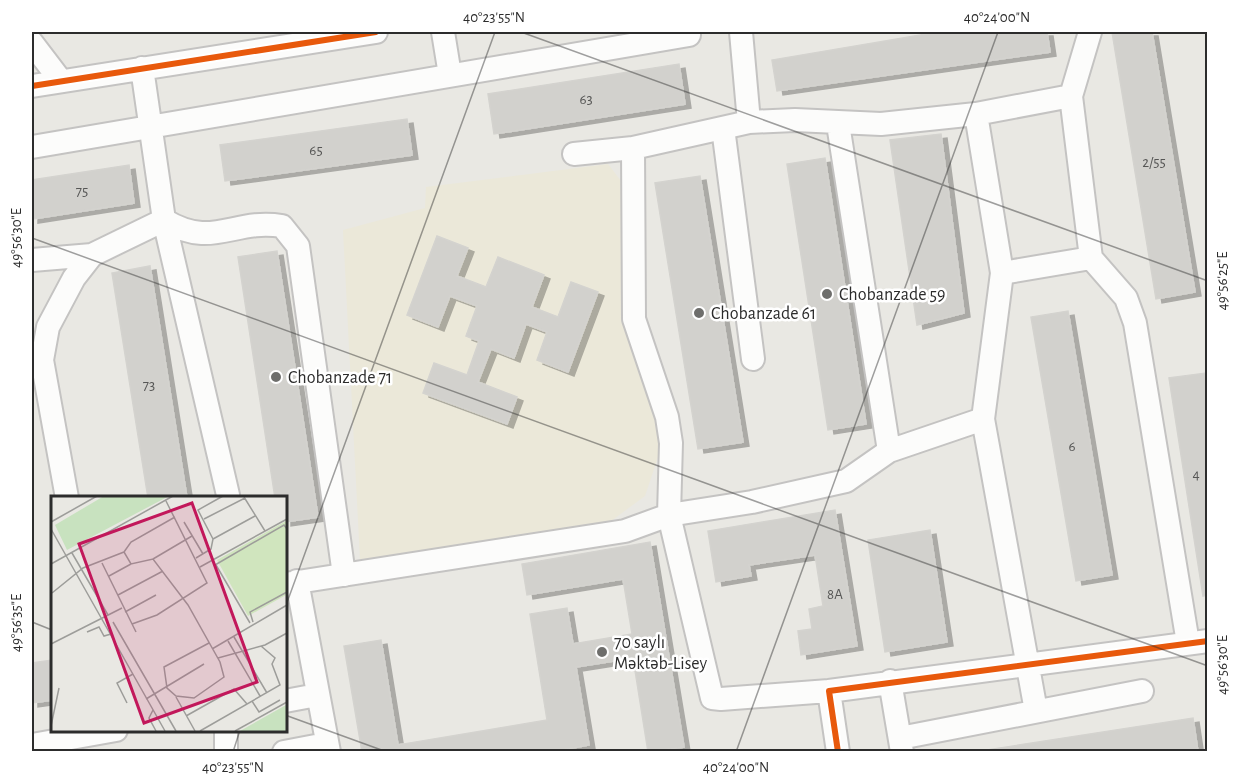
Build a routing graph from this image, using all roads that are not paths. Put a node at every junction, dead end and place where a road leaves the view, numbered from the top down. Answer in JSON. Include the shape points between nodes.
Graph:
{"nodes":[{"id":1,"x":376,"y":32,"type":"edge"},
{"id":2,"x":443,"y":32,"type":"edge"},
{"id":3,"x":741,"y":32,"type":"edge"},
{"id":4,"x":1089,"y":32,"type":"edge"},
{"id":5,"x":327,"y":35,"type":"edge"},
{"id":6,"x":689,"y":35,"type":"dead end"},
{"id":7,"x":32,"y":43,"type":"edge"},
{"id":8,"x":142,"y":68,"type":"junction"},
{"id":9,"x":450,"y":75,"type":"junction"},
{"id":10,"x":61,"y":81,"type":"junction"},
{"id":11,"x":32,"y":86,"type":"edge"},
{"id":12,"x":1071,"y":96,"type":"junction"},
{"id":13,"x":976,"y":114,"type":"junction"},
{"id":14,"x":749,"y":122,"type":"junction"},
{"id":15,"x":838,"y":124,"type":"junction"},
{"id":16,"x":150,"y":127,"type":"junction"},
{"id":17,"x":723,"y":128,"type":"junction"},
{"id":18,"x":32,"y":147,"type":"edge"},
{"id":19,"x":633,"y":148,"type":"junction"},
{"id":20,"x":574,"y":154,"type":"dead end"},
{"id":21,"x":164,"y":220,"type":"junction"},
{"id":22,"x":92,"y":255,"type":"junction"},
{"id":23,"x":1091,"y":258,"type":"junction"},
{"id":24,"x":32,"y":260,"type":"edge"},
{"id":25,"x":1002,"y":273,"type":"junction"},
{"id":26,"x":753,"y":359,"type":"dead end"},
{"id":27,"x":984,"y":418,"type":"junction"},
{"id":28,"x":889,"y":451,"type":"junction"},
{"id":29,"x":228,"y":495,"type":"dead end"},
{"id":30,"x":67,"y":496,"type":"edge"},
{"id":31,"x":669,"y":515,"type":"junction"},
{"id":32,"x":344,"y":575,"type":"junction"},
{"id":33,"x":291,"y":582,"type":"edge"},
{"id":34,"x":1198,"y":642,"type":"edge"},
{"id":35,"x":1027,"y":663,"type":"junction"},
{"id":36,"x":890,"y":681,"type":"junction"},
{"id":37,"x":830,"y":691,"type":"junction"},
{"id":38,"x":1142,"y":691,"type":"dead end"},
{"id":39,"x":317,"y":695,"type":"junction"},
{"id":40,"x":286,"y":701,"type":"edge"},
{"id":41,"x":1036,"y":711,"type":"junction"},
{"id":42,"x":105,"y":732,"type":"edge"},
{"id":43,"x":226,"y":732,"type":"edge"},
{"id":44,"x":32,"y":745,"type":"edge"},
{"id":45,"x":901,"y":745,"type":"edge"},
{"id":46,"x":327,"y":748,"type":"edge"},
{"id":47,"x":226,"y":752,"type":"edge"},
{"id":48,"x":284,"y":752,"type":"edge"},
{"id":49,"x":838,"y":752,"type":"edge"}],
"edges":[{"from":1,"to":5,"type":"street"},
{"from":2,"to":9,"type":"street"},
{"from":3,"to":14,"type":"street"},
{"from":4,"to":12,"type":"street"},
{"from":5,"to":8,"type":"street"},
{"from":6,"to":9,"type":"street"},
{"from":7,"to":10,"type":"street"},
{"from":8,"to":10,"type":"street"},
{"from":8,"to":16,"type":"street"},
{"from":9,"to":16,"type":"street"},
{"from":10,"to":11,"type":"street"},
{"from":12,"to":13,"type":"street"},
{"from":12,"to":23,"type":"street"},
{"from":13,"to":15,"type":"street","via":[[881,124]]},
{"from":13,"to":25,"type":"street"},
{"from":14,"to":15,"type":"street","via":[[795,120]]},
{"from":14,"to":17,"type":"street"},
{"from":15,"to":28,"type":"street"},
{"from":16,"to":18,"type":"street"},
{"from":16,"to":21,"type":"street"},
{"from":17,"to":19,"type":"street"},
{"from":17,"to":26,"type":"street"},
{"from":19,"to":20,"type":"street"},
{"from":19,"to":31,"type":"street","via":[[634,319],[667,417],[671,443]]},
{"from":21,"to":22,"type":"street"},
{"from":21,"to":29,"type":"street"},
{"from":21,"to":32,"type":"street","via":[[200,235],[264,223],[282,226],[298,246]]},
{"from":22,"to":24,"type":"street"},
{"from":22,"to":30,"type":"street","via":[[74,278],[48,327],[42,360]]},
{"from":23,"to":25,"type":"street"},
{"from":23,"to":34,"type":"street","via":[[1126,298],[1135,323]]},
{"from":25,"to":27,"type":"street"},
{"from":27,"to":28,"type":"street"},
{"from":27,"to":35,"type":"street"},
{"from":28,"to":31,"type":"street","via":[[846,481]]},
{"from":31,"to":32,"type":"street","via":[[625,531]]},
{"from":31,"to":37,"type":"street","via":[[712,698]]},
{"from":32,"to":33,"type":"street"},
{"from":33,"to":39,"type":"street"},
{"from":34,"to":35,"type":"street"},
{"from":35,"to":36,"type":"street"},
{"from":35,"to":41,"type":"street"},
{"from":36,"to":37,"type":"street"},
{"from":36,"to":45,"type":"street"},
{"from":37,"to":49,"type":"street"},
{"from":38,"to":41,"type":"street"},
{"from":39,"to":40,"type":"street"},
{"from":39,"to":46,"type":"street"},
{"from":41,"to":45,"type":"street"},
{"from":42,"to":44,"type":"street"},
{"from":43,"to":47,"type":"street"},
{"from":46,"to":48,"type":"street"}]}
